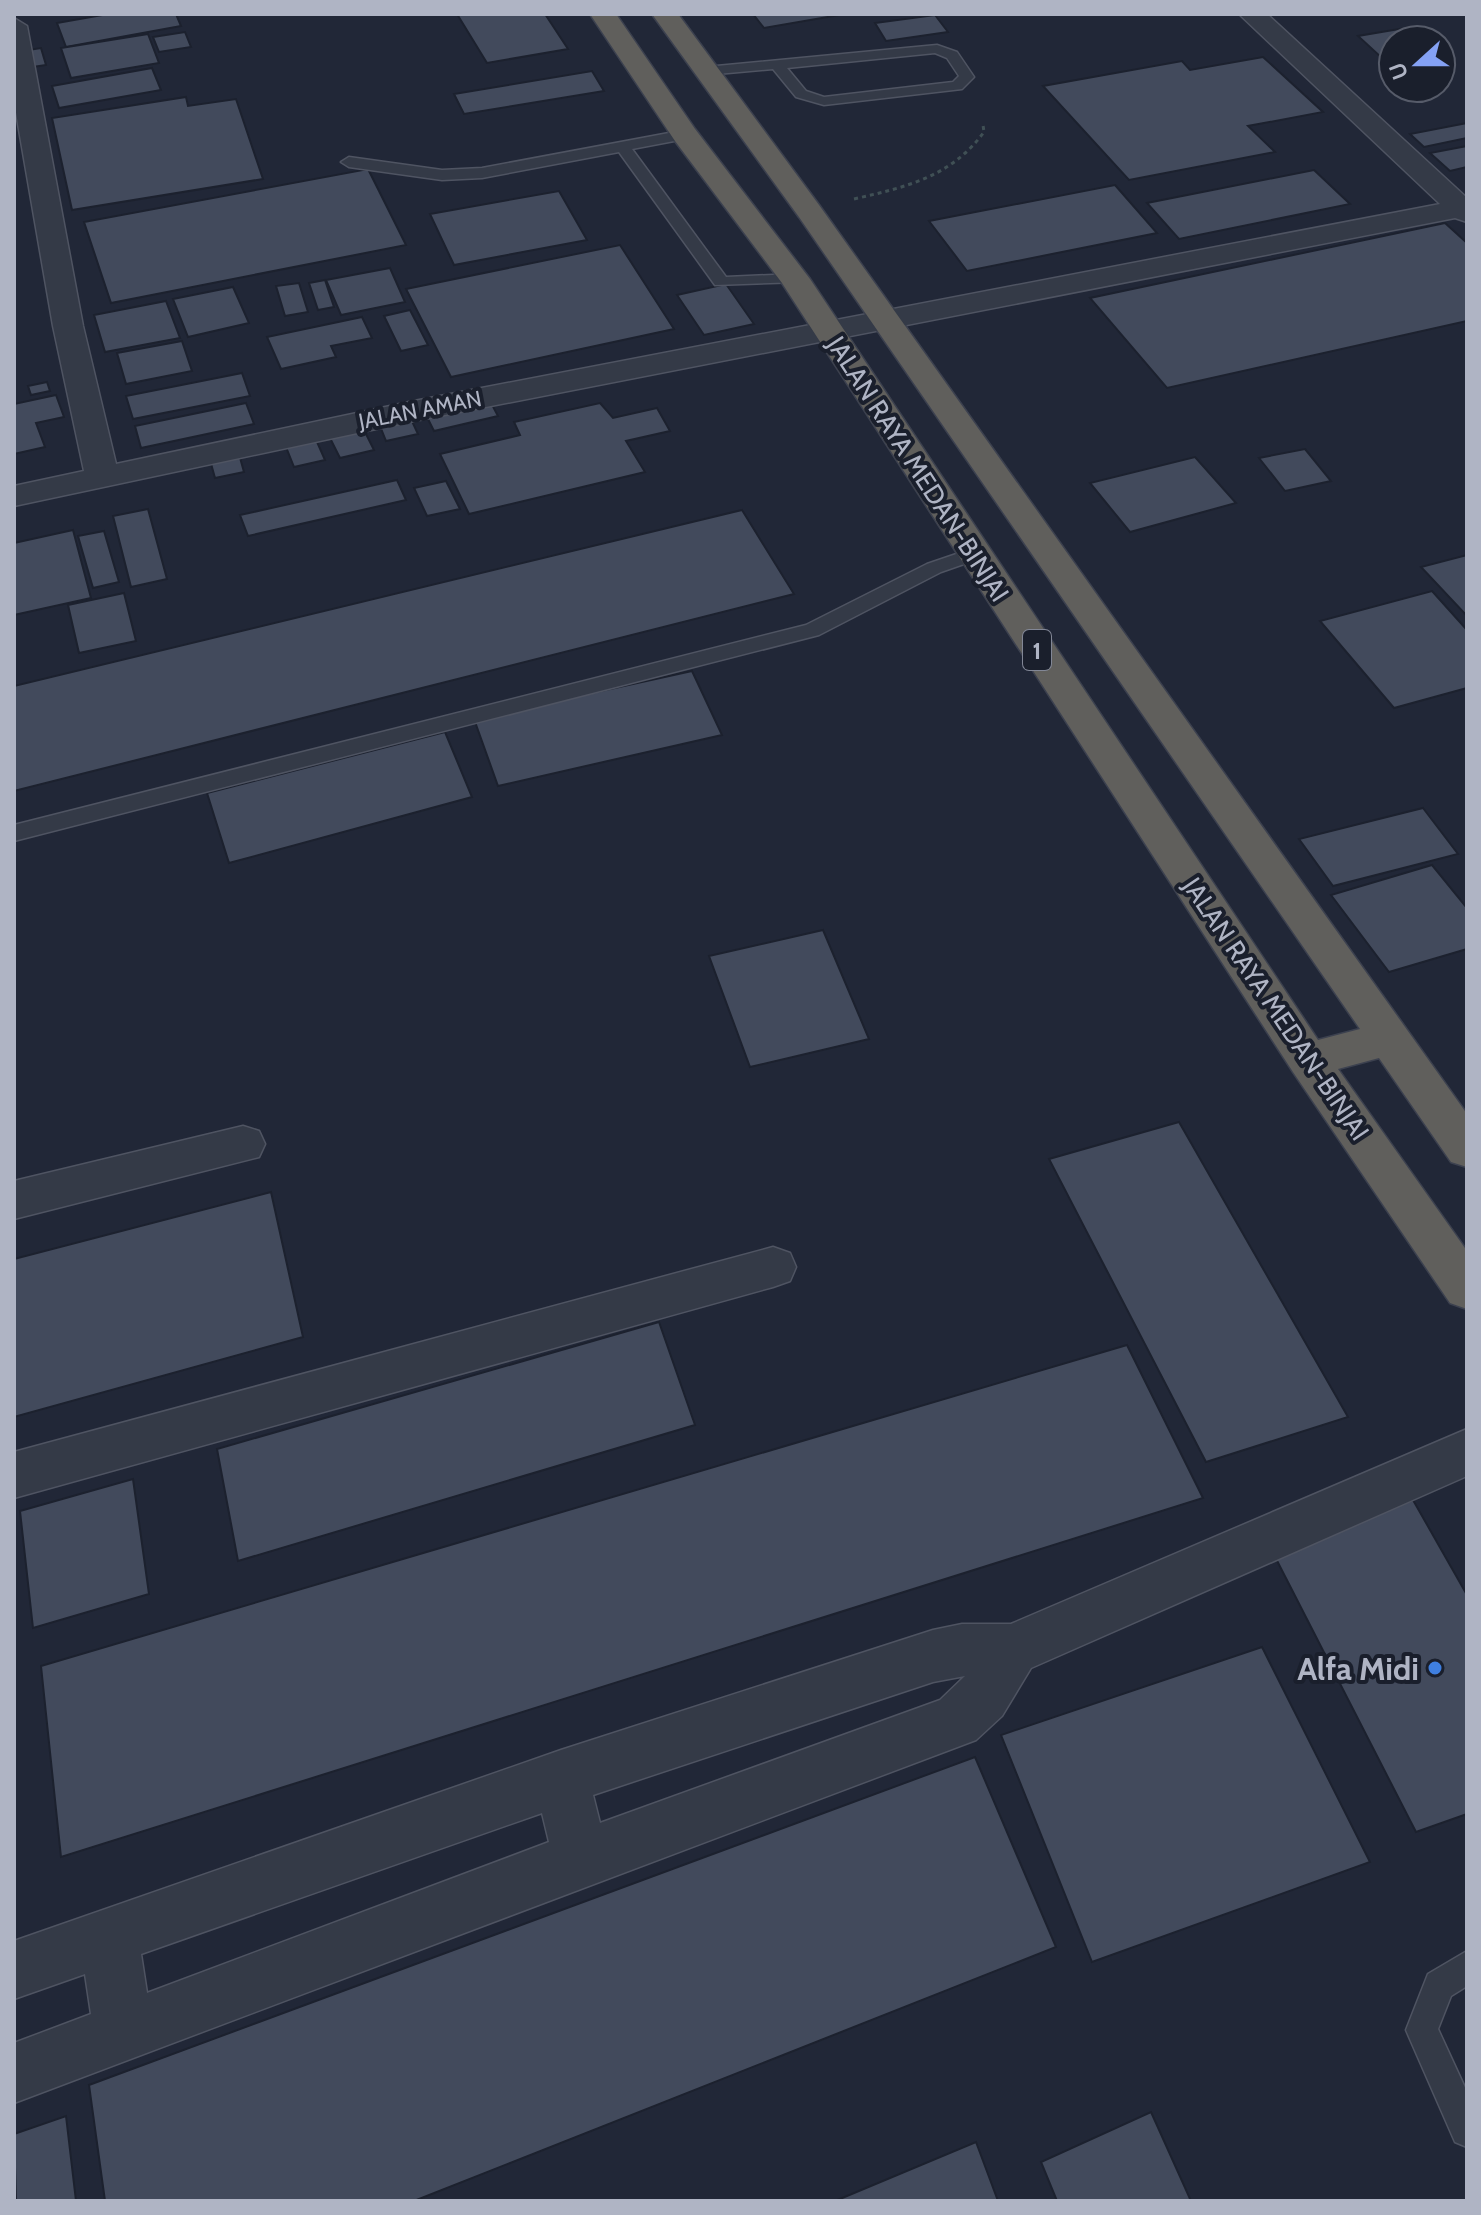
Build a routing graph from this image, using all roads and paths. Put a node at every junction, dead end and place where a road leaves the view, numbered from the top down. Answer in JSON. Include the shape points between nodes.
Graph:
{"nodes":[{"id":1,"x":603,"y":14,"type":"edge"},
{"id":2,"x":665,"y":14,"type":"edge"},
{"id":3,"x":1252,"y":14,"type":"edge"},
{"id":4,"x":14,"y":26,"type":"edge"},
{"id":5,"x":777,"y":64,"type":"junction"},
{"id":6,"x":706,"y":71,"type":"junction"},
{"id":7,"x":21,"y":112,"type":"edge"},
{"id":8,"x":983,"y":125,"type":"dead end"},
{"id":9,"x":685,"y":135,"type":"junction"},
{"id":10,"x":623,"y":147,"type":"junction"},
{"id":11,"x":349,"y":162,"type":"dead end"},
{"id":12,"x":849,"y":201,"type":"dead end"},
{"id":13,"x":1465,"y":209,"type":"edge"},
{"id":14,"x":795,"y":279,"type":"junction"},
{"id":15,"x":886,"y":320,"type":"junction"},
{"id":16,"x":827,"y":332,"type":"junction"},
{"id":17,"x":102,"y":477,"type":"junction"},
{"id":18,"x":14,"y":496,"type":"edge"},
{"id":19,"x":974,"y":554,"type":"junction"},
{"id":20,"x":14,"y":833,"type":"edge"},
{"id":21,"x":1390,"y":1038,"type":"junction"},
{"id":22,"x":1308,"y":1060,"type":"junction"},
{"id":23,"x":243,"y":1144,"type":"dead end"},
{"id":24,"x":1467,"y":1149,"type":"edge"},
{"id":25,"x":14,"y":1200,"type":"edge"},
{"id":26,"x":773,"y":1267,"type":"dead end"},
{"id":27,"x":1467,"y":1289,"type":"edge"},
{"id":28,"x":1467,"y":1452,"type":"edge"},
{"id":29,"x":14,"y":1475,"type":"edge"},
{"id":30,"x":1012,"y":1650,"type":"junction"},
{"id":31,"x":561,"y":1778,"type":"junction"},
{"id":32,"x":581,"y":1858,"type":"junction"},
{"id":33,"x":109,"y":1938,"type":"junction"},
{"id":34,"x":15,"y":1965,"type":"edge"},
{"id":35,"x":1467,"y":1967,"type":"edge"},
{"id":36,"x":124,"y":2032,"type":"junction"},
{"id":37,"x":14,"y":2073,"type":"edge"},
{"id":38,"x":1467,"y":2130,"type":"edge"}],
"edges":[{"from":1,"to":9,"type":"highway","name":"JALAN RAYA MEDAN-BINJAI","number":"1"},
{"from":2,"to":6,"type":"highway","name":"JALAN RAYA MEDAN-BINJAI"},
{"from":3,"to":13,"type":"street"},
{"from":4,"to":7,"type":"street"},
{"from":5,"to":5,"type":"lane","via":[[796,94],[806,100],[957,86],[967,77],[952,55],[937,49]]},
{"from":5,"to":6,"type":"lane"},
{"from":6,"to":15,"type":"highway","name":"JALAN RAYA MEDAN-BINJAI"},
{"from":7,"to":17,"type":"street"},
{"from":8,"to":12,"type":"path","via":[[970,155],[947,171]]},
{"from":9,"to":10,"type":"lane"},
{"from":9,"to":14,"type":"highway","name":"JALAN RAYA MEDAN-BINJAI","number":"1"},
{"from":10,"to":11,"type":"lane","via":[[482,173],[442,175]]},
{"from":10,"to":14,"type":"lane","via":[[721,282]]},
{"from":13,"to":15,"type":"street","name":"JALAN AMAN"},
{"from":14,"to":16,"type":"highway","name":"JALAN RAYA MEDAN-BINJAI","number":"1"},
{"from":15,"to":16,"type":"street","name":"JALAN AMAN"},
{"from":15,"to":21,"type":"highway","name":"JALAN RAYA MEDAN-BINJAI"},
{"from":16,"to":17,"type":"street","name":"JALAN AMAN"},
{"from":16,"to":19,"type":"highway","name":"JALAN RAYA MEDAN-BINJAI","number":"1"},
{"from":17,"to":18,"type":"street","name":"JALAN AMAN"},
{"from":19,"to":20,"type":"lane","via":[[934,568],[812,630]]},
{"from":19,"to":22,"type":"highway","name":"JALAN RAYA MEDAN-BINJAI","number":"1"},
{"from":21,"to":22,"type":"highway"},
{"from":21,"to":24,"type":"highway","name":"JALAN RAYA MEDAN-BINJAI"},
{"from":22,"to":27,"type":"highway","name":"JALAN RAYA MEDAN-BINJAI","number":"1"},
{"from":23,"to":25,"type":"street"},
{"from":26,"to":29,"type":"street"},
{"from":28,"to":30,"type":"street"},
{"from":30,"to":31,"type":"street","via":[[933,1656]]},
{"from":30,"to":32,"type":"street","via":[[983,1697],[957,1721]]},
{"from":31,"to":32,"type":"street"},
{"from":31,"to":33,"type":"street"},
{"from":32,"to":36,"type":"street"},
{"from":33,"to":34,"type":"street"},
{"from":33,"to":36,"type":"street"},
{"from":35,"to":38,"type":"lane","via":[[1439,1985],[1422,2030]]},
{"from":36,"to":37,"type":"street"}]}
